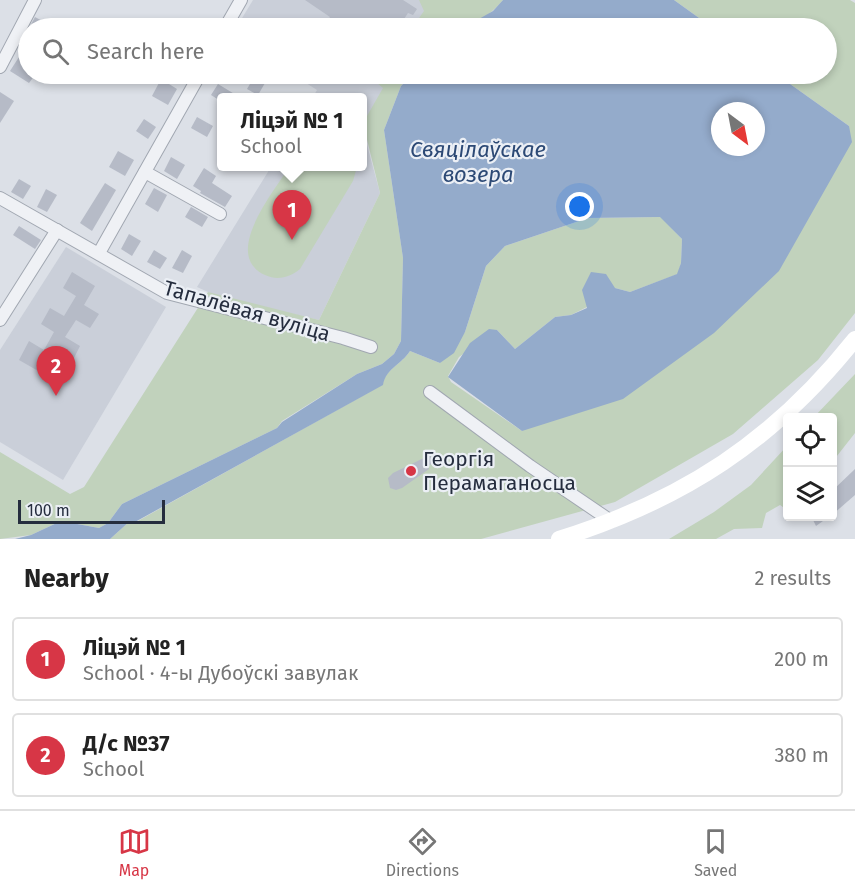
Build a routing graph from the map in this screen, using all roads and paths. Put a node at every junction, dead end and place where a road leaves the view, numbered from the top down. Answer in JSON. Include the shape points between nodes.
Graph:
{"nodes":[{"id":1,"x":35,"y":0,"type":"edge"},
{"id":2,"x":242,"y":0,"type":"edge"},
{"id":3,"x":25,"y":18,"type":"edge"},
{"id":4,"x":231,"y":18,"type":"edge"},
{"id":5,"x":18,"y":32,"type":"edge"},
{"id":6,"x":0,"y":66,"type":"edge"},
{"id":7,"x":194,"y":84,"type":"edge"},
{"id":8,"x":145,"y":172,"type":"junction"},
{"id":9,"x":0,"y":198,"type":"edge"},
{"id":10,"x":220,"y":214,"type":"dead end"},
{"id":11,"x":57,"y":230,"type":"junction"},
{"id":12,"x":99,"y":253,"type":"junction"},
{"id":13,"x":0,"y":320,"type":"edge"},
{"id":14,"x":855,"y":339,"type":"edge"},
{"id":15,"x":371,"y":348,"type":"dead end"},
{"id":16,"x":430,"y":392,"type":"dead end"},
{"id":17,"x":611,"y":521,"type":"junction"},
{"id":18,"x":559,"y":539,"type":"edge"}],
"edges":[{"from":1,"to":3,"type":"street"},
{"from":2,"to":4,"type":"street"},
{"from":5,"to":6,"type":"street"},
{"from":7,"to":8,"type":"street"},
{"from":8,"to":10,"type":"street"},
{"from":8,"to":12,"type":"street"},
{"from":9,"to":11,"type":"street","name":"Тапалёвая вуліца"},
{"from":11,"to":12,"type":"street","name":"Тапалёвая вуліца"},
{"from":11,"to":13,"type":"street"},
{"from":12,"to":15,"type":"street","name":"Тапалёвая вуліца","via":[[167,293]]},
{"from":14,"to":17,"type":"street","via":[[806,396],[759,439],[685,486]]},
{"from":16,"to":17,"type":"street"},
{"from":17,"to":18,"type":"street"}]}
